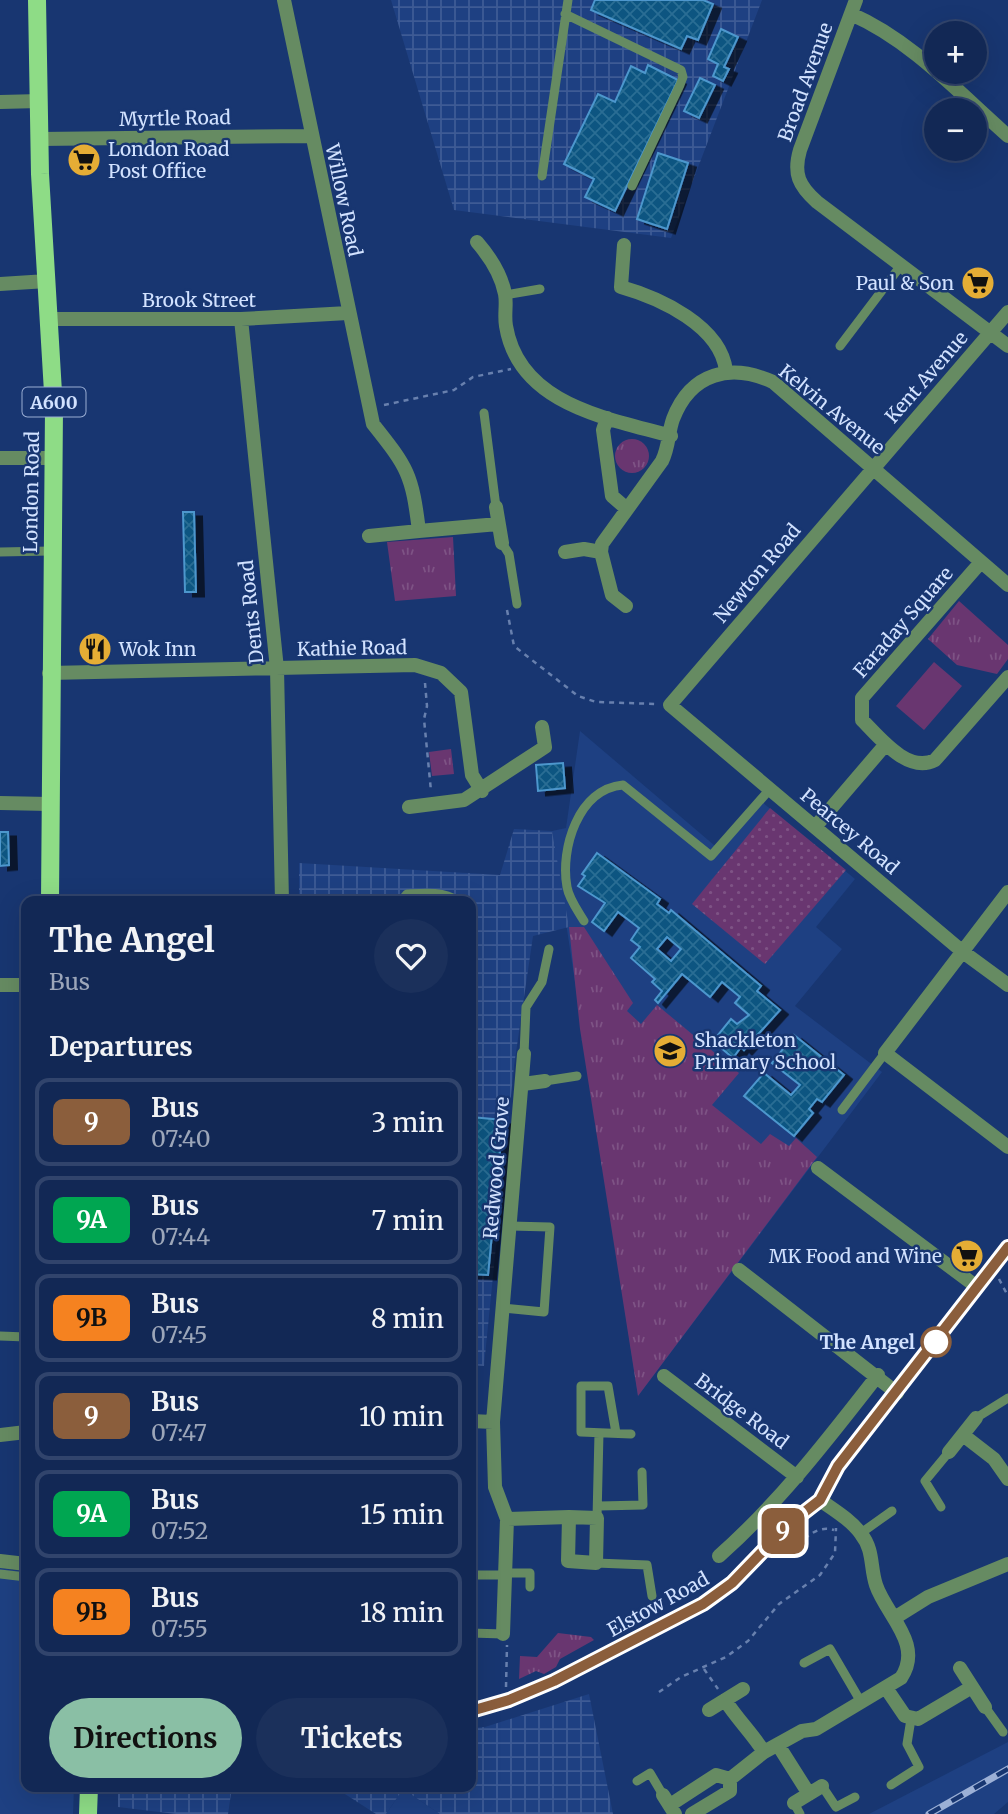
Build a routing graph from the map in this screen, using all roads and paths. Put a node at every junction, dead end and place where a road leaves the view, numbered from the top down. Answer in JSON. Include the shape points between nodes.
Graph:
{"nodes":[{"id":1,"x":37,"y":0,"type":"edge"},
{"id":2,"x":284,"y":0,"type":"edge"},
{"id":3,"x":568,"y":0,"type":"edge"},
{"id":4,"x":853,"y":7,"type":"edge"},
{"id":5,"x":565,"y":14,"type":"junction"},
{"id":6,"x":40,"y":101,"type":"junction"},
{"id":7,"x":0,"y":102,"type":"edge"},
{"id":8,"x":310,"y":136,"type":"junction"},
{"id":9,"x":1008,"y":136,"type":"edge"},
{"id":10,"x":40,"y":138,"type":"junction"},
{"id":11,"x":542,"y":176,"type":"dead end"},
{"id":12,"x":632,"y":186,"type":"dead end"},
{"id":13,"x":477,"y":242,"type":"dead end"},
{"id":14,"x":624,"y":245,"type":"dead end"},
{"id":15,"x":902,"y":264,"type":"junction"},
{"id":16,"x":47,"y":281,"type":"junction"},
{"id":17,"x":0,"y":284,"type":"edge"},
{"id":18,"x":540,"y":289,"type":"dead end"},
{"id":19,"x":505,"y":295,"type":"junction"},
{"id":20,"x":1008,"y":312,"type":"edge"},
{"id":21,"x":348,"y":313,"type":"junction"},
{"id":22,"x":51,"y":319,"type":"junction"},
{"id":23,"x":241,"y":320,"type":"junction"},
{"id":24,"x":991,"y":333,"type":"junction"},
{"id":25,"x":840,"y":346,"type":"dead end"},
{"id":26,"x":1008,"y":346,"type":"edge"},
{"id":27,"x":524,"y":366,"type":"junction"},
{"id":28,"x":726,"y":371,"type":"junction"},
{"id":29,"x":368,"y":408,"type":"junction"},
{"id":30,"x":484,"y":413,"type":"dead end"},
{"id":31,"x":607,"y":418,"type":"junction"},
{"id":32,"x":671,"y":436,"type":"junction"},
{"id":33,"x":0,"y":458,"type":"edge"},
{"id":34,"x":53,"y":458,"type":"junction"},
{"id":35,"x":873,"y":467,"type":"junction"},
{"id":36,"x":496,"y":507,"type":"joint"},
{"id":37,"x":627,"y":509,"type":"junction"},
{"id":38,"x":498,"y":524,"type":"junction"},
{"id":39,"x":419,"y":530,"type":"junction"},
{"id":40,"x":369,"y":536,"type":"dead end"},
{"id":41,"x":502,"y":543,"type":"joint"},
{"id":42,"x":50,"y":551,"type":"junction"},
{"id":43,"x":0,"y":552,"type":"edge"},
{"id":44,"x":565,"y":552,"type":"dead end"},
{"id":45,"x":601,"y":552,"type":"junction"},
{"id":46,"x":981,"y":562,"type":"junction"},
{"id":47,"x":1008,"y":585,"type":"edge"},
{"id":48,"x":517,"y":604,"type":"dead end"},
{"id":49,"x":626,"y":606,"type":"dead end"},
{"id":50,"x":506,"y":608,"type":"dead end"},
{"id":51,"x":422,"y":666,"type":"junction"},
{"id":52,"x":277,"y":669,"type":"junction"},
{"id":53,"x":49,"y":673,"type":"junction"},
{"id":54,"x":1008,"y":677,"type":"edge"},
{"id":55,"x":670,"y":705,"type":"junction"},
{"id":56,"x":542,"y":727,"type":"dead end"},
{"id":57,"x":886,"y":744,"type":"junction"},
{"id":58,"x":769,"y":789,"type":"junction"},
{"id":59,"x":482,"y":791,"type":"junction"},
{"id":60,"x":0,"y":803,"type":"edge"},
{"id":61,"x":49,"y":804,"type":"junction"},
{"id":62,"x":432,"y":805,"type":"junction"},
{"id":63,"x":408,"y":807,"type":"dead end"},
{"id":64,"x":815,"y":827,"type":"junction"},
{"id":65,"x":1008,"y":891,"type":"edge"},
{"id":66,"x":50,"y":896,"type":"edge"},
{"id":67,"x":282,"y":896,"type":"edge"},
{"id":68,"x":405,"y":896,"type":"edge"},
{"id":69,"x":445,"y":896,"type":"edge"},
{"id":70,"x":584,"y":921,"type":"dead end"},
{"id":71,"x":549,"y":949,"type":"dead end"},
{"id":72,"x":963,"y":952,"type":"junction"},
{"id":73,"x":0,"y":985,"type":"edge"},
{"id":74,"x":21,"y":985,"type":"edge"},
{"id":75,"x":1008,"y":985,"type":"edge"},
{"id":76,"x":885,"y":1053,"type":"junction"},
{"id":77,"x":524,"y":1054,"type":"joint"},
{"id":78,"x":577,"y":1076,"type":"dead end"},
{"id":79,"x":545,"y":1081,"type":"joint"},
{"id":80,"x":523,"y":1084,"type":"junction"},
{"id":81,"x":842,"y":1110,"type":"dead end"},
{"id":82,"x":1008,"y":1147,"type":"edge"},
{"id":83,"x":818,"y":1168,"type":"dead end"},
{"id":84,"x":510,"y":1226,"type":"junction"},
{"id":85,"x":1008,"y":1247,"type":"edge"},
{"id":86,"x":739,"y":1270,"type":"dead end"},
{"id":87,"x":977,"y":1287,"type":"junction"},
{"id":88,"x":503,"y":1308,"type":"junction"},
{"id":89,"x":0,"y":1336,"type":"edge"},
{"id":90,"x":21,"y":1337,"type":"edge"},
{"id":91,"x":664,"y":1376,"type":"dead end"},
{"id":92,"x":878,"y":1376,"type":"junction"},
{"id":93,"x":897,"y":1393,"type":"junction"},
{"id":94,"x":1008,"y":1398,"type":"edge"},
{"id":95,"x":976,"y":1418,"type":"joint"},
{"id":96,"x":476,"y":1421,"type":"edge"},
{"id":97,"x":493,"y":1422,"type":"junction"},
{"id":98,"x":21,"y":1433,"type":"edge"},
{"id":99,"x":599,"y":1433,"type":"junction"},
{"id":100,"x":615,"y":1433,"type":"junction"},
{"id":101,"x":631,"y":1434,"type":"dead end"},
{"id":102,"x":0,"y":1435,"type":"edge"},
{"id":103,"x":964,"y":1435,"type":"junction"},
{"id":104,"x":949,"y":1452,"type":"joint"},
{"id":105,"x":642,"y":1472,"type":"dead end"},
{"id":106,"x":797,"y":1477,"type":"junction"},
{"id":107,"x":1008,"y":1478,"type":"edge"},
{"id":108,"x":820,"y":1500,"type":"junction"},
{"id":109,"x":941,"y":1507,"type":"dead end"},
{"id":110,"x":892,"y":1511,"type":"dead end"},
{"id":111,"x":598,"y":1512,"type":"junction"},
{"id":112,"x":842,"y":1516,"type":"junction"},
{"id":113,"x":569,"y":1517,"type":"junction"},
{"id":114,"x":507,"y":1519,"type":"junction"},
{"id":115,"x":834,"y":1530,"type":"junction"},
{"id":116,"x":861,"y":1533,"type":"junction"},
{"id":117,"x":763,"y":1553,"type":"junction"},
{"id":118,"x":719,"y":1556,"type":"dead end"},
{"id":119,"x":0,"y":1561,"type":"edge"},
{"id":120,"x":21,"y":1563,"type":"edge"},
{"id":121,"x":596,"y":1563,"type":"junction"},
{"id":122,"x":1008,"y":1564,"type":"edge"},
{"id":123,"x":0,"y":1574,"type":"edge"},
{"id":124,"x":504,"y":1574,"type":"junction"},
{"id":125,"x":476,"y":1575,"type":"edge"},
{"id":126,"x":21,"y":1576,"type":"edge"},
{"id":127,"x":530,"y":1587,"type":"dead end"},
{"id":128,"x":652,"y":1596,"type":"dead end"},
{"id":129,"x":896,"y":1617,"type":"junction"},
{"id":130,"x":476,"y":1633,"type":"edge"},
{"id":131,"x":503,"y":1634,"type":"junction"},
{"id":132,"x":804,"y":1663,"type":"dead end"},
{"id":133,"x":960,"y":1668,"type":"dead end"},
{"id":134,"x":704,"y":1669,"type":"junction"},
{"id":135,"x":972,"y":1686,"type":"junction"},
{"id":136,"x":886,"y":1688,"type":"junction"},
{"id":137,"x":506,"y":1689,"type":"dead end"},
{"id":138,"x":743,"y":1689,"type":"dead end"},
{"id":139,"x":659,"y":1692,"type":"dead end"},
{"id":140,"x":725,"y":1700,"type":"junction"},
{"id":141,"x":861,"y":1702,"type":"junction"},
{"id":142,"x":985,"y":1707,"type":"joint"},
{"id":143,"x":476,"y":1709,"type":"edge"},
{"id":144,"x":709,"y":1710,"type":"dead end"},
{"id":145,"x":911,"y":1719,"type":"junction"},
{"id":146,"x":1003,"y":1732,"type":"dead end"},
{"id":147,"x":779,"y":1745,"type":"junction"},
{"id":148,"x":764,"y":1752,"type":"junction"},
{"id":149,"x":730,"y":1779,"type":"junction"},
{"id":150,"x":636,"y":1781,"type":"dead end"},
{"id":151,"x":891,"y":1785,"type":"dead end"},
{"id":152,"x":822,"y":1786,"type":"joint"},
{"id":153,"x":89,"y":1792,"type":"edge"},
{"id":154,"x":809,"y":1794,"type":"junction"},
{"id":155,"x":855,"y":1797,"type":"dead end"},
{"id":156,"x":669,"y":1805,"type":"edge"},
{"id":157,"x":797,"y":1809,"type":"edge"},
{"id":158,"x":88,"y":1814,"type":"edge"},
{"id":159,"x":691,"y":1814,"type":"edge"}],
"edges":[{"from":1,"to":6,"type":"main road","name":"London Road","number":"A600"},
{"from":2,"to":8,"type":"street","name":"Willow Road"},
{"from":3,"to":5,"type":"lane"},
{"from":4,"to":9,"type":"street"},
{"from":4,"to":15,"type":"street","name":"Broad Avenue","via":[[800,150],[797,179],[817,202]]},
{"from":5,"to":11,"type":"lane"},
{"from":5,"to":12,"type":"lane","via":[[681,70],[680,85]]},
{"from":6,"to":7,"type":"street"},
{"from":6,"to":10,"type":"main road","name":"London Road","number":"A600"},
{"from":8,"to":10,"type":"street","name":"Myrtle Road"},
{"from":8,"to":21,"type":"street","name":"Willow Road"},
{"from":10,"to":16,"type":"main road","name":"London Road","number":"A600"},
{"from":13,"to":19,"type":"street","via":[[495,264]]},
{"from":14,"to":28,"type":"street","via":[[621,287],[650,295],[718,343]]},
{"from":15,"to":24,"type":"street"},
{"from":15,"to":25,"type":"lane"},
{"from":16,"to":17,"type":"street"},
{"from":16,"to":22,"type":"main road","name":"London Road","number":"A600"},
{"from":18,"to":19,"type":"lane"},
{"from":19,"to":27,"type":"street","via":[[506,326]]},
{"from":20,"to":24,"type":"street","name":"Kent Avenue"},
{"from":21,"to":23,"type":"street","name":"Brook Street"},
{"from":21,"to":29,"type":"street","name":"Willow Road"},
{"from":22,"to":23,"type":"street","name":"Brook Street"},
{"from":22,"to":34,"type":"main road","name":"London Road","number":"A600"},
{"from":23,"to":52,"type":"street","name":"Dents Road"},
{"from":24,"to":26,"type":"street"},
{"from":24,"to":35,"type":"street","name":"Kent Avenue"},
{"from":27,"to":29,"type":"path","via":[[473,377],[454,390]]},
{"from":27,"to":31,"type":"street","via":[[548,394]]},
{"from":28,"to":32,"type":"street","via":[[695,387],[673,419]]},
{"from":28,"to":35,"type":"street","name":"Kelvin Avenue","via":[[751,372],[773,382]]},
{"from":29,"to":39,"type":"street","name":"Willow Road","via":[[373,424],[404,463],[414,486]]},
{"from":30,"to":36,"type":"lane"},
{"from":31,"to":32,"type":"street"},
{"from":31,"to":37,"type":"street","via":[[603,430],[612,496]]},
{"from":32,"to":37,"type":"street","via":[[662,461]]},
{"from":33,"to":34,"type":"street"},
{"from":34,"to":42,"type":"main road","name":"London Road","number":"A600"},
{"from":35,"to":46,"type":"street","name":"Kelvin Avenue"},
{"from":35,"to":55,"type":"street","name":"Newton Road"},
{"from":36,"to":38,"type":"street"},
{"from":37,"to":45,"type":"street","via":[[608,533]]},
{"from":38,"to":39,"type":"street"},
{"from":38,"to":41,"type":"street"},
{"from":39,"to":40,"type":"street"},
{"from":41,"to":48,"type":"lane","via":[[509,554]]},
{"from":42,"to":43,"type":"lane"},
{"from":42,"to":53,"type":"main road","name":"London Road","number":"A600"},
{"from":44,"to":45,"type":"street"},
{"from":45,"to":49,"type":"street","via":[[612,595]]},
{"from":46,"to":47,"type":"street","name":"Kelvin Avenue"},
{"from":46,"to":57,"type":"street","name":"Faraday Square","via":[[862,698],[862,720]]},
{"from":50,"to":55,"type":"path","via":[[513,646],[578,695],[596,702]]},
{"from":51,"to":52,"type":"street","name":"Kathie Road"},
{"from":51,"to":59,"type":"street","name":"Kathie Road","via":[[441,673],[461,692],[472,775]]},
{"from":51,"to":62,"type":"path"},
{"from":52,"to":53,"type":"street","name":"Kathie Road"},
{"from":52,"to":67,"type":"street","name":"Dents Road"},
{"from":53,"to":61,"type":"main road","name":"London Road","number":"A600"},
{"from":54,"to":57,"type":"street","name":"Faraday Square","via":[[935,760],[925,765],[912,762]]},
{"from":55,"to":58,"type":"street","name":"Pearcey Road"},
{"from":56,"to":59,"type":"street","via":[[545,747]]},
{"from":57,"to":64,"type":"street"},
{"from":58,"to":64,"type":"street","name":"Pearcey Road"},
{"from":58,"to":70,"type":"lane","via":[[711,856],[623,785],[587,803],[566,858],[567,891]]},
{"from":59,"to":62,"type":"street","via":[[464,800]]},
{"from":60,"to":61,"type":"street"},
{"from":61,"to":66,"type":"main road","name":"London Road","number":"A600"},
{"from":62,"to":63,"type":"street"},
{"from":64,"to":72,"type":"street","name":"Pearcey Road"},
{"from":65,"to":72,"type":"street"},
{"from":68,"to":69,"type":"lane"},
{"from":71,"to":77,"type":"lane","via":[[542,982],[526,1007]]},
{"from":72,"to":75,"type":"street","name":"Pearcey Road"},
{"from":72,"to":76,"type":"street"},
{"from":73,"to":74,"type":"street"},
{"from":76,"to":81,"type":"lane"},
{"from":76,"to":82,"type":"street"},
{"from":77,"to":80,"type":"street","name":"Redwood Grove"},
{"from":78,"to":79,"type":"lane"},
{"from":79,"to":80,"type":"street","name":"Redwood Grove"},
{"from":80,"to":84,"type":"street","name":"Redwood Grove"},
{"from":83,"to":87,"type":"street"},
{"from":84,"to":88,"type":"street","name":"Redwood Grove"},
{"from":84,"to":88,"type":"lane","via":[[550,1227],[545,1300],[544,1311]]},
{"from":85,"to":87,"type":"street","name":"Elstow Road"},
{"from":86,"to":92,"type":"street"},
{"from":87,"to":93,"type":"street","name":"Elstow Road"},
{"from":88,"to":97,"type":"street","name":"Redwood Grove"},
{"from":89,"to":90,"type":"lane"},
{"from":91,"to":106,"type":"street","name":"Bridge Road"},
{"from":92,"to":93,"type":"street"},
{"from":92,"to":106,"type":"street"},
{"from":93,"to":108,"type":"street","name":"Elstow Road","via":[[838,1466]]},
{"from":94,"to":95,"type":"lane"},
{"from":95,"to":103,"type":"street"},
{"from":96,"to":97,"type":"street"},
{"from":97,"to":114,"type":"street","name":"Redwood Grove","via":[[495,1487]]},
{"from":98,"to":102,"type":"street"},
{"from":99,"to":100,"type":"lane"},
{"from":99,"to":100,"type":"lane","via":[[581,1432],[581,1386],[608,1386]]},
{"from":99,"to":111,"type":"lane"},
{"from":100,"to":101,"type":"lane"},
{"from":103,"to":104,"type":"street"},
{"from":103,"to":107,"type":"street","via":[[994,1459]]},
{"from":104,"to":109,"type":"lane","via":[[925,1482]]},
{"from":105,"to":111,"type":"lane","via":[[643,1505]]},
{"from":106,"to":118,"type":"street"},
{"from":108,"to":112,"type":"street"},
{"from":108,"to":117,"type":"street","name":"Elstow Road","via":[[789,1524]]},
{"from":110,"to":116,"type":"lane"},
{"from":111,"to":113,"type":"street"},
{"from":111,"to":121,"type":"street"},
{"from":112,"to":115,"type":"path"},
{"from":112,"to":116,"type":"street"},
{"from":113,"to":114,"type":"street"},
{"from":113,"to":121,"type":"street","via":[[568,1561]]},
{"from":114,"to":124,"type":"street","name":"Redwood Grove"},
{"from":115,"to":117,"type":"path","via":[[816,1530],[789,1554]]},
{"from":115,"to":134,"type":"path","via":[[835,1553],[820,1575],[779,1604],[748,1641]]},
{"from":116,"to":129,"type":"street","via":[[871,1553],[877,1589]]},
{"from":117,"to":143,"type":"street","name":"Elstow Road","via":[[719,1593],[669,1624],[531,1691]]},
{"from":119,"to":120,"type":"street"},
{"from":121,"to":128,"type":"lane","via":[[647,1565]]},
{"from":122,"to":129,"type":"street","via":[[929,1597]]},
{"from":123,"to":126,"type":"lane"},
{"from":124,"to":125,"type":"lane"},
{"from":124,"to":127,"type":"lane","via":[[530,1573]]},
{"from":124,"to":131,"type":"street","name":"Redwood Grove"},
{"from":129,"to":136,"type":"street","via":[[904,1634],[907,1670]]},
{"from":130,"to":131,"type":"lane"},
{"from":131,"to":137,"type":"path","via":[[507,1640]]},
{"from":132,"to":141,"type":"lane","via":[[830,1648]]},
{"from":133,"to":135,"type":"street"},
{"from":134,"to":139,"type":"path"},
{"from":134,"to":140,"type":"path"},
{"from":135,"to":142,"type":"street"},
{"from":135,"to":145,"type":"street","via":[[926,1716]]},
{"from":136,"to":141,"type":"street"},
{"from":136,"to":145,"type":"street","via":[[899,1710]]},
{"from":138,"to":140,"type":"street"},
{"from":140,"to":144,"type":"street"},
{"from":140,"to":148,"type":"street"},
{"from":141,"to":147,"type":"street"},
{"from":142,"to":146,"type":"lane"},
{"from":145,"to":151,"type":"lane","via":[[906,1744],[919,1768]]},
{"from":147,"to":148,"type":"street"},
{"from":147,"to":154,"type":"street"},
{"from":148,"to":149,"type":"street"},
{"from":149,"to":156,"type":"street","via":[[716,1775]]},
{"from":149,"to":159,"type":"street","via":[[730,1791]]},
{"from":150,"to":156,"type":"lane","via":[[650,1773]]},
{"from":152,"to":154,"type":"street"},
{"from":152,"to":155,"type":"lane","via":[[836,1807]]},
{"from":153,"to":158,"type":"main road"},
{"from":154,"to":157,"type":"street"}]}
